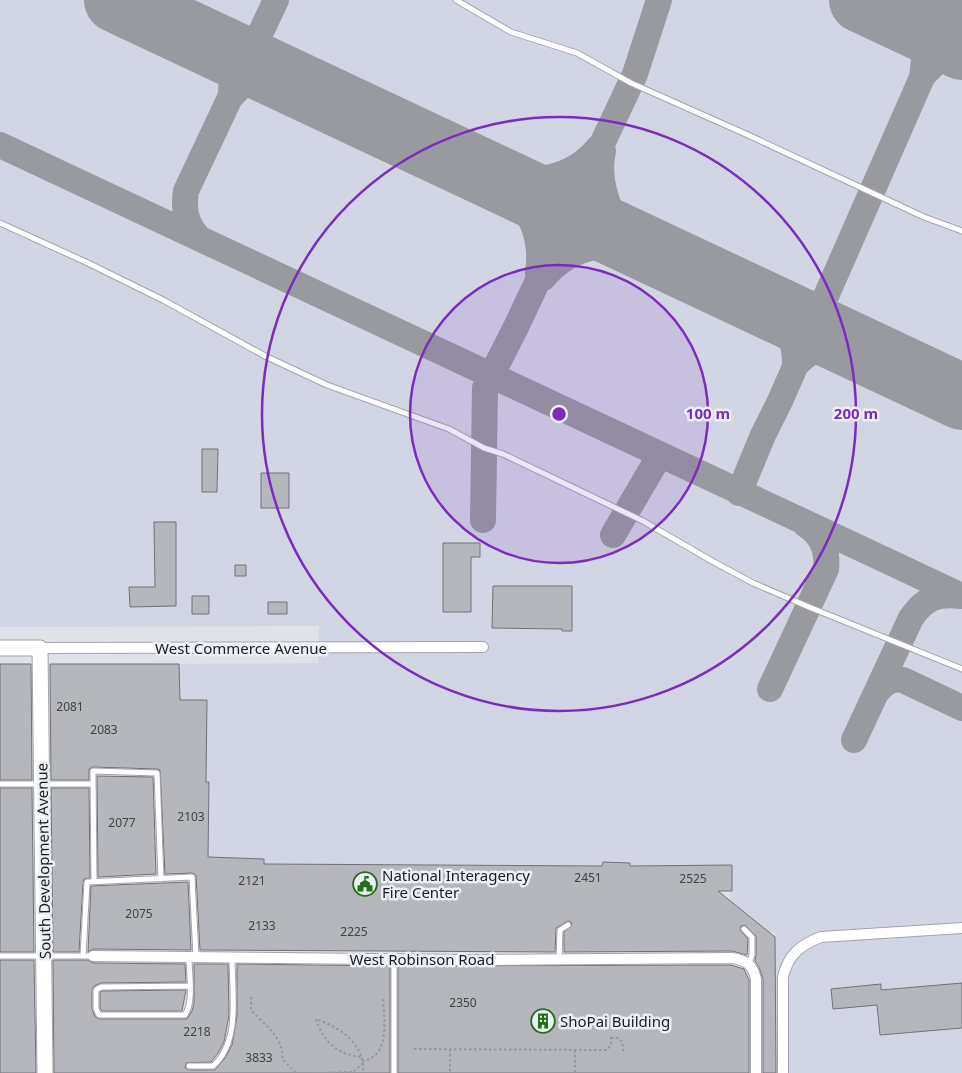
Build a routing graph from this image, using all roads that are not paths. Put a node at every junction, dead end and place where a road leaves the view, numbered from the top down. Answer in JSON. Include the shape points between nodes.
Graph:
{"nodes":[{"id":1,"x":456,"y":0,"type":"edge"},
{"id":2,"x":0,"y":224,"type":"edge"},
{"id":3,"x":962,"y":230,"type":"edge"},
{"id":4,"x":0,"y":648,"type":"edge"},
{"id":5,"x":40,"y":648,"type":"junction"},
{"id":6,"x":483,"y":648,"type":"dead end"},
{"id":7,"x":962,"y":669,"type":"edge"},
{"id":8,"x":0,"y":784,"type":"edge"},
{"id":9,"x":42,"y":784,"type":"junction"},
{"id":10,"x":93,"y":784,"type":"junction"},
{"id":11,"x":161,"y":879,"type":"junction"},
{"id":12,"x":94,"y":882,"type":"junction"},
{"id":13,"x":568,"y":925,"type":"dead end"},
{"id":14,"x":962,"y":928,"type":"edge"},
{"id":15,"x":744,"y":929,"type":"dead end"},
{"id":16,"x":0,"y":956,"type":"edge"},
{"id":17,"x":44,"y":956,"type":"junction"},
{"id":18,"x":88,"y":956,"type":"junction"},
{"id":19,"x":192,"y":957,"type":"junction"},
{"id":20,"x":232,"y":957,"type":"junction"},
{"id":21,"x":394,"y":959,"type":"junction"},
{"id":22,"x":559,"y":959,"type":"junction"},
{"id":23,"x":749,"y":964,"type":"junction"},
{"id":24,"x":190,"y":986,"type":"junction"},
{"id":25,"x":189,"y":1066,"type":"dead end"},
{"id":26,"x":45,"y":1073,"type":"edge"},
{"id":27,"x":394,"y":1073,"type":"edge"},
{"id":28,"x":756,"y":1073,"type":"edge"},
{"id":29,"x":783,"y":1073,"type":"edge"}],
"edges":[{"from":1,"to":3,"type":"lane","via":[[511,32],[577,53],[631,83],[924,217]]},
{"from":2,"to":7,"type":"lane","via":[[88,263],[327,385],[449,430],[503,454],[643,521],[753,583]]},
{"from":4,"to":5,"type":"street","name":"West Commerce Avenue"},
{"from":5,"to":6,"type":"street","name":"West Commerce Avenue"},
{"from":5,"to":9,"type":"street","name":"South Development Avenue"},
{"from":8,"to":9,"type":"lane"},
{"from":9,"to":10,"type":"lane"},
{"from":9,"to":17,"type":"street","name":"South Development Avenue"},
{"from":10,"to":11,"type":"lane","via":[[93,771],[157,773]]},
{"from":10,"to":12,"type":"lane"},
{"from":11,"to":12,"type":"lane"},
{"from":11,"to":19,"type":"lane","via":[[192,877]]},
{"from":12,"to":18,"type":"lane","via":[[86,882]]},
{"from":13,"to":22,"type":"lane","via":[[560,930]]},
{"from":14,"to":29,"type":"street","via":[[821,938],[806,943],[789,960],[783,977]]},
{"from":15,"to":23,"type":"lane","via":[[752,937]]},
{"from":16,"to":17,"type":"lane"},
{"from":17,"to":18,"type":"lane"},
{"from":17,"to":26,"type":"street","name":"South Development Avenue"},
{"from":18,"to":19,"type":"street","name":"West Robinson Road"},
{"from":19,"to":20,"type":"street","name":"West Robinson Road"},
{"from":19,"to":24,"type":"lane"},
{"from":20,"to":21,"type":"street","name":"West Robinson Road"},
{"from":20,"to":25,"type":"lane","via":[[232,1021],[227,1048],[213,1066]]},
{"from":21,"to":22,"type":"street","name":"West Robinson Road"},
{"from":21,"to":27,"type":"lane"},
{"from":22,"to":23,"type":"street","name":"West Robinson Road","via":[[732,958]]},
{"from":23,"to":28,"type":"street","via":[[756,979]]},
{"from":24,"to":24,"type":"lane","via":[[190,1001],[185,1015],[99,1015],[96,1009],[96,990],[101,986]]}]}
